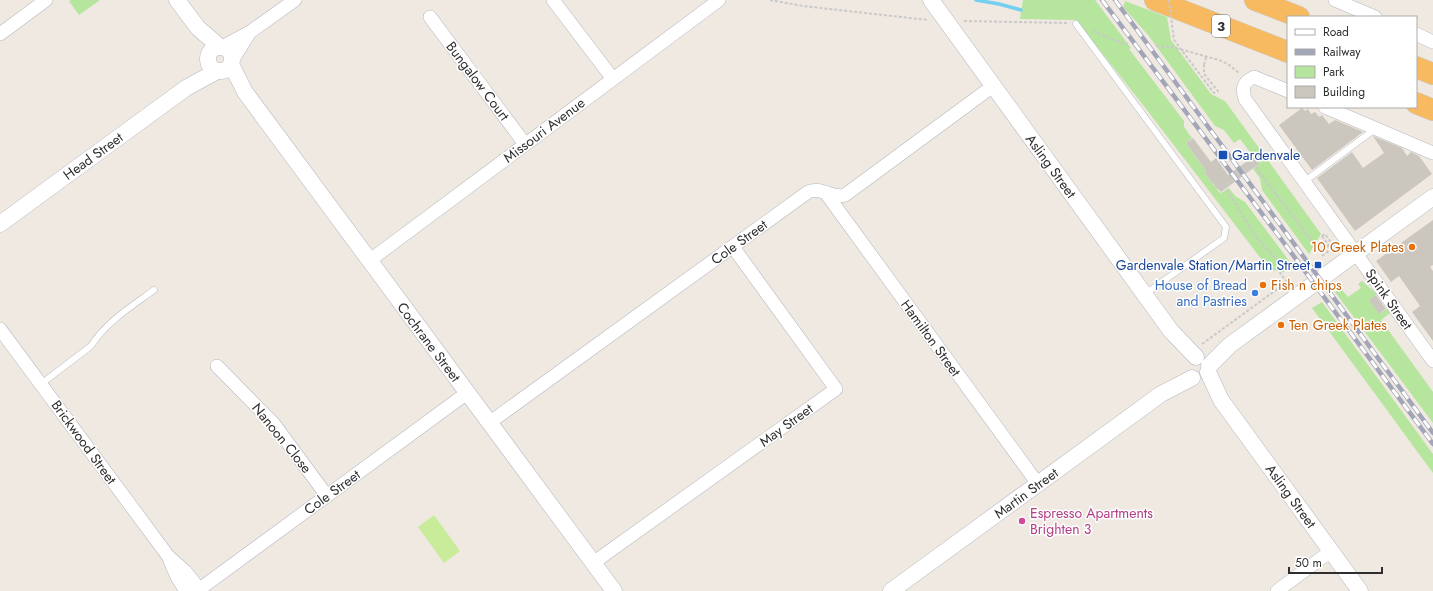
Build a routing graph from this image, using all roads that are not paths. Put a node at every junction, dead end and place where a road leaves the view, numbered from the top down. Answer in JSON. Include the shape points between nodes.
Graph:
{"nodes":[{"id":1,"x":46,"y":0,"type":"edge"},
{"id":2,"x":177,"y":0,"type":"edge"},
{"id":3,"x":295,"y":0,"type":"edge"},
{"id":4,"x":553,"y":0,"type":"edge"},
{"id":5,"x":719,"y":0,"type":"edge"},
{"id":6,"x":1155,"y":0,"type":"edge"},
{"id":7,"x":1255,"y":0,"type":"edge"},
{"id":8,"x":1339,"y":2,"type":"edge"},
{"id":9,"x":938,"y":10,"type":"edge"},
{"id":10,"x":1296,"y":16,"type":"edge"},
{"id":11,"x":1348,"y":16,"type":"edge"},
{"id":12,"x":1373,"y":16,"type":"edge"},
{"id":13,"x":430,"y":17,"type":"dead end"},
{"id":14,"x":1076,"y":24,"type":"road end"},
{"id":15,"x":0,"y":34,"type":"edge"},
{"id":16,"x":1417,"y":34,"type":"edge"},
{"id":17,"x":1433,"y":42,"type":"edge"},
{"id":18,"x":1287,"y":52,"type":"edge"},
{"id":19,"x":220,"y":60,"type":"junction"},
{"id":20,"x":613,"y":79,"type":"junction"},
{"id":21,"x":993,"y":86,"type":"junction"},
{"id":22,"x":1287,"y":91,"type":"edge"},
{"id":23,"x":1417,"y":103,"type":"edge"},
{"id":24,"x":1327,"y":108,"type":"edge"},
{"id":25,"x":1433,"y":110,"type":"edge"},
{"id":26,"x":1375,"y":129,"type":"junction"},
{"id":27,"x":525,"y":144,"type":"junction"},
{"id":28,"x":1433,"y":153,"type":"edge"},
{"id":29,"x":1304,"y":181,"type":"junction"},
{"id":30,"x":825,"y":192,"type":"junction"},
{"id":31,"x":1433,"y":196,"type":"edge"},
{"id":32,"x":0,"y":224,"type":"edge"},
{"id":33,"x":733,"y":247,"type":"junction"},
{"id":34,"x":1356,"y":252,"type":"junction"},
{"id":35,"x":369,"y":260,"type":"junction"},
{"id":36,"x":154,"y":290,"type":"dead end"},
{"id":37,"x":1145,"y":294,"type":"junction"},
{"id":38,"x":0,"y":329,"type":"edge"},
{"id":39,"x":1432,"y":359,"type":"edge"},
{"id":40,"x":1198,"y":365,"type":"junction"},
{"id":41,"x":217,"y":366,"type":"dead end"},
{"id":42,"x":41,"y":384,"type":"junction"},
{"id":43,"x":467,"y":393,"type":"junction"},
{"id":44,"x":489,"y":423,"type":"junction"},
{"id":45,"x":1038,"y":484,"type":"junction"},
{"id":46,"x":327,"y":496,"type":"junction"},
{"id":47,"x":1331,"y":551,"type":"junction"},
{"id":48,"x":168,"y":556,"type":"junction"},
{"id":49,"x":593,"y":564,"type":"junction"},
{"id":50,"x":199,"y":590,"type":"edge"},
{"id":51,"x":186,"y":591,"type":"edge"},
{"id":52,"x":614,"y":591,"type":"edge"},
{"id":53,"x":890,"y":591,"type":"edge"},
{"id":54,"x":1277,"y":591,"type":"edge"},
{"id":55,"x":1360,"y":591,"type":"edge"}],
"edges":[{"from":1,"to":15,"type":"street"},
{"from":2,"to":19,"type":"street","name":"Cochrane Street"},
{"from":3,"to":19,"type":"street","name":"Head Street","via":[[250,32]]},
{"from":4,"to":20,"type":"street"},
{"from":5,"to":20,"type":"street","name":"Missouri Avenue"},
{"from":6,"to":18,"type":"highway","number":"3"},
{"from":7,"to":10,"type":"highway"},
{"from":8,"to":11,"type":"street"},
{"from":8,"to":12,"type":"street"},
{"from":9,"to":21,"type":"street","name":"Asling Street"},
{"from":13,"to":27,"type":"street","name":"Bungalow Court"},
{"from":14,"to":37,"type":"lane","via":[[1226,227],[1224,238]]},
{"from":16,"to":17,"type":"street"},
{"from":19,"to":32,"type":"street","name":"Head Street","via":[[186,88]]},
{"from":19,"to":35,"type":"street","name":"Cochrane Street"},
{"from":20,"to":27,"type":"street","name":"Missouri Avenue"},
{"from":21,"to":30,"type":"street","name":"Cole Street","via":[[845,195],[837,196]]},
{"from":21,"to":37,"type":"street","name":"Asling Street"},
{"from":22,"to":29,"type":"street","name":"Spink Street","via":[[1254,77],[1248,80],[1242,90],[1245,99]]},
{"from":23,"to":25,"type":"highway"},
{"from":24,"to":26,"type":"street"},
{"from":26,"to":28,"type":"street"},
{"from":26,"to":29,"type":"lane"},
{"from":27,"to":35,"type":"street","name":"Missouri Avenue"},
{"from":29,"to":34,"type":"street","name":"Spink Street"},
{"from":30,"to":33,"type":"street","name":"Cole Street","via":[[808,192]]},
{"from":30,"to":45,"type":"street","name":"Hamilton Street"},
{"from":31,"to":34,"type":"street","name":"Martin Street"},
{"from":33,"to":44,"type":"street","name":"Cole Street"},
{"from":33,"to":49,"type":"street","name":"May Street","via":[[836,389]]},
{"from":34,"to":39,"type":"street","name":"Spink Street"},
{"from":34,"to":40,"type":"street","name":"Martin Street","via":[[1230,345]]},
{"from":35,"to":43,"type":"street","name":"Cochrane Street"},
{"from":36,"to":42,"type":"lane","via":[[114,320],[91,346]]},
{"from":37,"to":40,"type":"street","name":"Asling Street"},
{"from":38,"to":42,"type":"street","name":"Brickwood Street"},
{"from":40,"to":45,"type":"street","name":"Martin Street"},
{"from":40,"to":47,"type":"street","name":"Asling Street"},
{"from":41,"to":46,"type":"street","name":"Nanoon Close","via":[[274,424]]},
{"from":42,"to":48,"type":"street","name":"Brickwood Street"},
{"from":43,"to":44,"type":"street","name":"Cochrane Street"},
{"from":43,"to":46,"type":"street","name":"Cole Street"},
{"from":44,"to":49,"type":"street","name":"Cochrane Street"},
{"from":45,"to":53,"type":"street","name":"Martin Street"},
{"from":46,"to":50,"type":"street","name":"Cole Street"},
{"from":47,"to":54,"type":"street"},
{"from":47,"to":55,"type":"street","name":"Asling Street"},
{"from":48,"to":50,"type":"street","name":"Brickwood Street","via":[[185,571]]},
{"from":48,"to":51,"type":"street","name":"Brickwood Street"},
{"from":49,"to":52,"type":"street","name":"Cochrane Street"}]}
